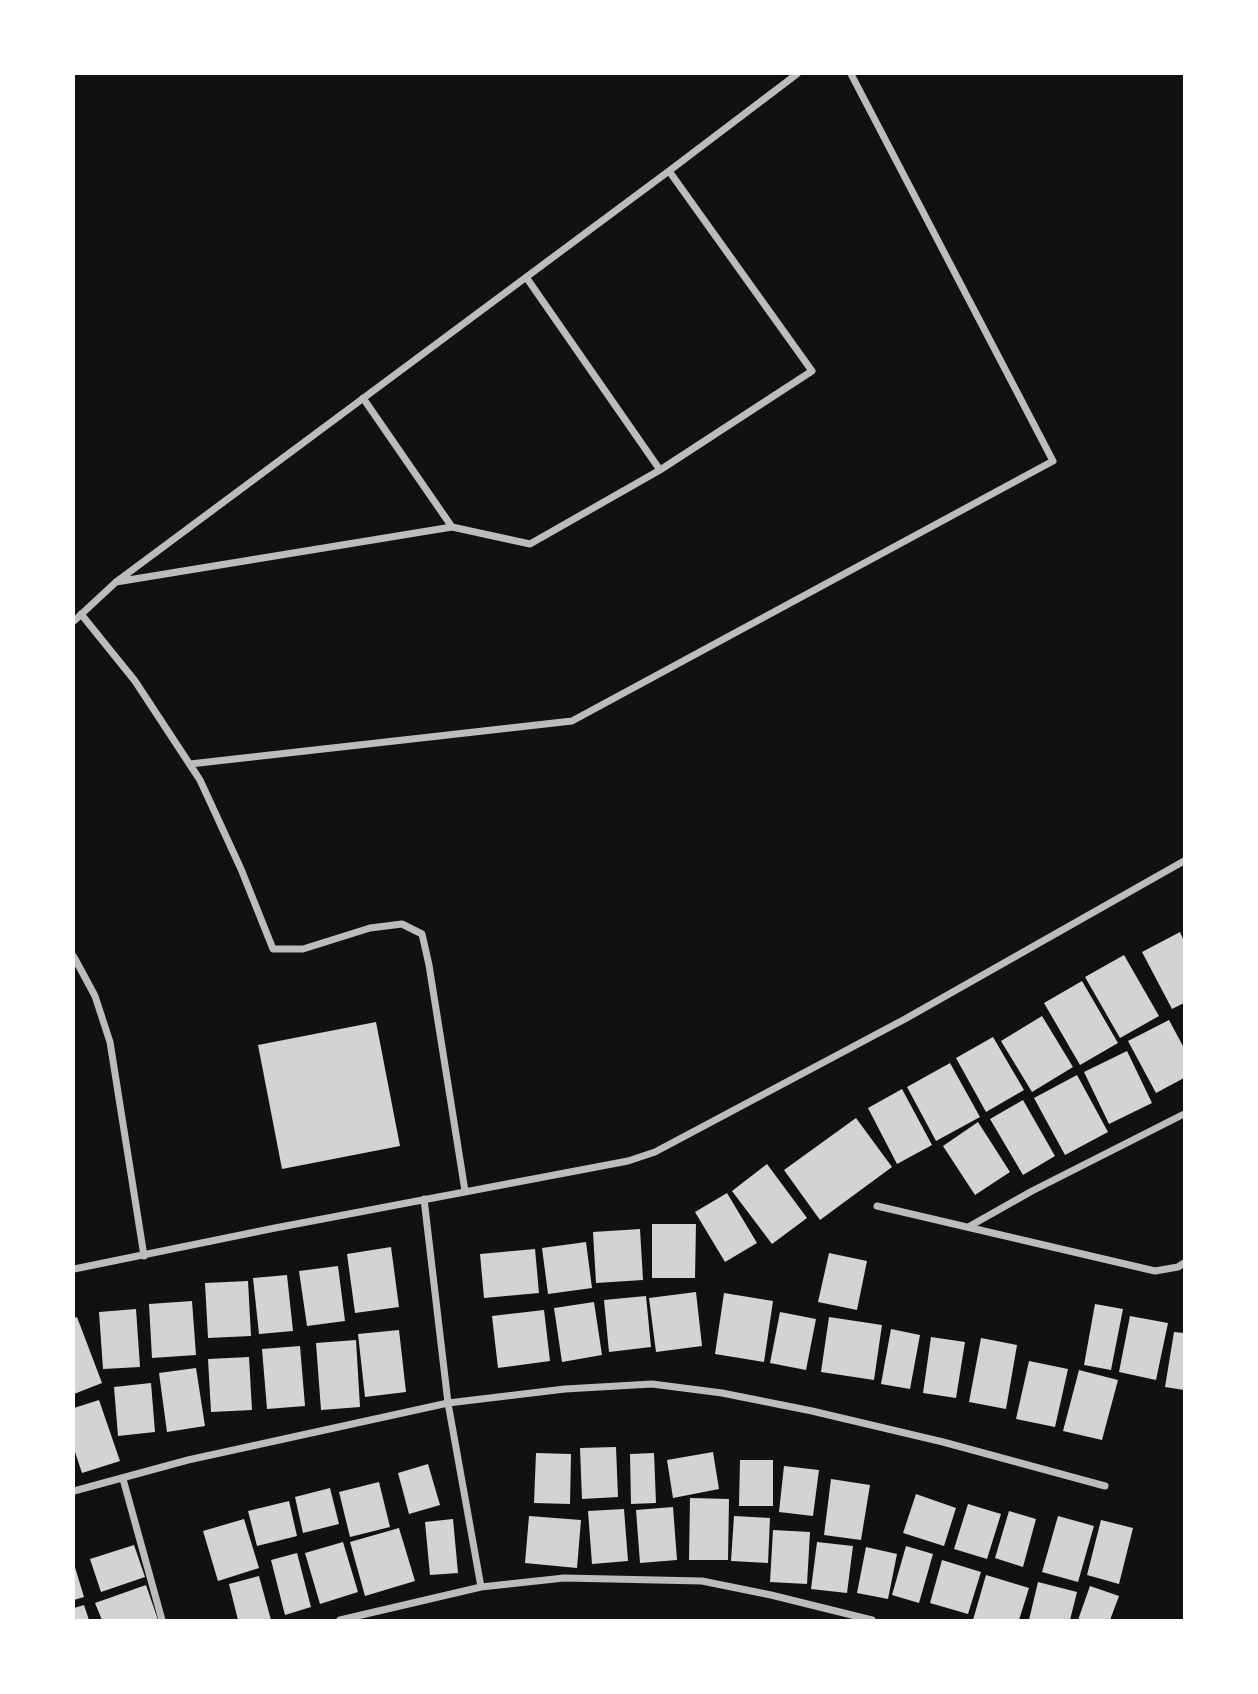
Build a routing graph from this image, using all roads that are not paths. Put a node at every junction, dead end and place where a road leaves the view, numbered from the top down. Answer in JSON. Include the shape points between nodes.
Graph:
{"nodes":[{"id":1,"x":797,"y":74,"type":"edge"},
{"id":2,"x":851,"y":74,"type":"edge"},
{"id":3,"x":669,"y":172,"type":"junction"},
{"id":4,"x":526,"y":276,"type":"junction"},
{"id":5,"x":363,"y":398,"type":"junction"},
{"id":6,"x":660,"y":470,"type":"junction"},
{"id":7,"x":452,"y":527,"type":"junction"},
{"id":8,"x":116,"y":582,"type":"junction"},
{"id":9,"x":81,"y":614,"type":"junction"},
{"id":10,"x":74,"y":621,"type":"edge"},
{"id":11,"x":190,"y":764,"type":"junction"},
{"id":12,"x":1185,"y":860,"type":"edge"},
{"id":13,"x":74,"y":957,"type":"edge"},
{"id":14,"x":1185,"y":1114,"type":"edge"},
{"id":15,"x":465,"y":1191,"type":"junction"},
{"id":16,"x":424,"y":1199,"type":"junction"},
{"id":17,"x":877,"y":1206,"type":"dead end"},
{"id":18,"x":970,"y":1226,"type":"junction"},
{"id":19,"x":144,"y":1256,"type":"junction"},
{"id":20,"x":1185,"y":1263,"type":"edge"},
{"id":21,"x":74,"y":1269,"type":"edge"},
{"id":22,"x":448,"y":1403,"type":"junction"},
{"id":23,"x":123,"y":1479,"type":"junction"},
{"id":24,"x":1105,"y":1486,"type":"dead end"},
{"id":25,"x":74,"y":1491,"type":"edge"},
{"id":26,"x":481,"y":1587,"type":"junction"},
{"id":27,"x":162,"y":1620,"type":"edge"},
{"id":28,"x":340,"y":1620,"type":"edge"},
{"id":29,"x":872,"y":1620,"type":"edge"}],
"edges":[{"from":1,"to":3,"type":"street"},
{"from":2,"to":11,"type":"street","via":[[1053,461],[572,721]]},
{"from":3,"to":4,"type":"street"},
{"from":3,"to":6,"type":"street","via":[[812,371]]},
{"from":4,"to":5,"type":"street"},
{"from":4,"to":6,"type":"street"},
{"from":5,"to":7,"type":"street"},
{"from":5,"to":8,"type":"street"},
{"from":6,"to":7,"type":"street","via":[[530,544]]},
{"from":7,"to":8,"type":"street"},
{"from":8,"to":9,"type":"street"},
{"from":9,"to":10,"type":"street"},
{"from":9,"to":11,"type":"street","via":[[135,681]]},
{"from":11,"to":15,"type":"street","via":[[241,869],[273,949],[303,949],[370,928],[402,924],[422,934]]},
{"from":12,"to":15,"type":"street","via":[[905,1019],[655,1152]]},
{"from":13,"to":19,"type":"street","via":[[95,996],[110,1042]]},
{"from":14,"to":18,"type":"street"},
{"from":15,"to":16,"type":"street"},
{"from":16,"to":19,"type":"street"},
{"from":16,"to":22,"type":"street"},
{"from":17,"to":18,"type":"street"},
{"from":18,"to":20,"type":"street","via":[[1155,1271]]},
{"from":19,"to":21,"type":"street"},
{"from":22,"to":23,"type":"street","via":[[201,1457]]},
{"from":22,"to":24,"type":"street","via":[[652,1384],[812,1411]]},
{"from":22,"to":26,"type":"street"},
{"from":23,"to":25,"type":"street"},
{"from":23,"to":27,"type":"street"},
{"from":26,"to":28,"type":"street"},
{"from":26,"to":29,"type":"street","via":[[564,1578],[702,1581]]}]}
